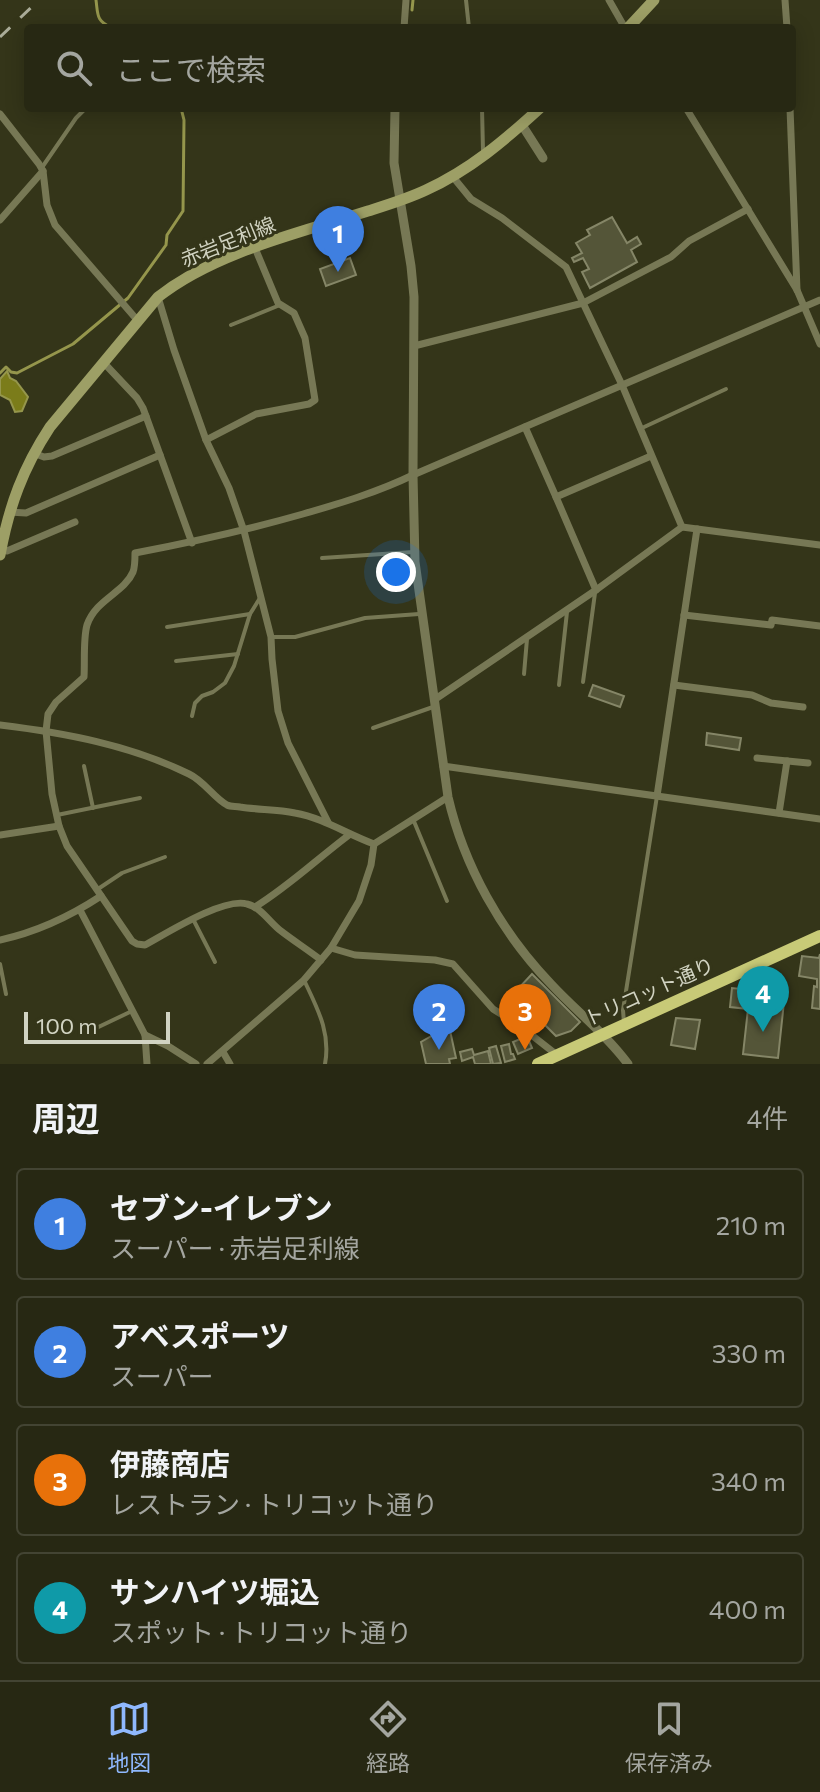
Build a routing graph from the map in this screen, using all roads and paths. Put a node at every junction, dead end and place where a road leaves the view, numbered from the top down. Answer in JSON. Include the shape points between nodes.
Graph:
{"nodes":[{"id":1,"x":406,"y":0,"type":"edge"},
{"id":2,"x":466,"y":0,"type":"edge"},
{"id":3,"x":609,"y":0,"type":"edge"},
{"id":4,"x":654,"y":0,"type":"edge"},
{"id":5,"x":785,"y":0,"type":"edge"},
{"id":6,"x":404,"y":24,"type":"edge"},
{"id":7,"x":469,"y":24,"type":"edge"},
{"id":8,"x":629,"y":24,"type":"edge"},
{"id":9,"x":634,"y":24,"type":"edge"},
{"id":10,"x":787,"y":24,"type":"edge"},
{"id":11,"x":82,"y":112,"type":"edge"},
{"id":12,"x":395,"y":112,"type":"edge"},
{"id":13,"x":482,"y":112,"type":"edge"},
{"id":14,"x":536,"y":112,"type":"edge"},
{"id":15,"x":688,"y":112,"type":"edge"},
{"id":16,"x":790,"y":112,"type":"edge"},
{"id":17,"x":0,"y":114,"type":"edge"},
{"id":18,"x":522,"y":125,"type":"junction"},
{"id":19,"x":483,"y":158,"type":"junction"},
{"id":20,"x":543,"y":158,"type":"dead end"},
{"id":21,"x":42,"y":170,"type":"junction"},
{"id":22,"x":453,"y":177,"type":"junction"},
{"id":23,"x":401,"y":200,"type":"junction"},
{"id":24,"x":748,"y":209,"type":"junction"},
{"id":25,"x":0,"y":220,"type":"edge"},
{"id":26,"x":255,"y":248,"type":"junction"},
{"id":27,"x":797,"y":290,"type":"junction"},
{"id":28,"x":158,"y":297,"type":"junction"},
{"id":29,"x":820,"y":300,"type":"edge"},
{"id":30,"x":583,"y":303,"type":"junction"},
{"id":31,"x":280,"y":305,"type":"junction"},
{"id":32,"x":804,"y":307,"type":"junction"},
{"id":33,"x":138,"y":321,"type":"junction"},
{"id":34,"x":231,"y":325,"type":"dead end"},
{"id":35,"x":820,"y":344,"type":"edge"},
{"id":36,"x":414,"y":346,"type":"junction"},
{"id":37,"x":104,"y":363,"type":"junction"},
{"id":38,"x":622,"y":385,"type":"junction"},
{"id":39,"x":726,"y":389,"type":"dead end"},
{"id":40,"x":146,"y":416,"type":"junction"},
{"id":41,"x":525,"y":427,"type":"junction"},
{"id":42,"x":640,"y":429,"type":"junction"},
{"id":43,"x":206,"y":440,"type":"junction"},
{"id":44,"x":33,"y":453,"type":"junction"},
{"id":45,"x":160,"y":455,"type":"junction"},
{"id":46,"x":651,"y":456,"type":"junction"},
{"id":47,"x":413,"y":475,"type":"junction"},
{"id":48,"x":556,"y":497,"type":"junction"},
{"id":49,"x":9,"y":512,"type":"junction"},
{"id":50,"x":75,"y":522,"type":"dead end"},
{"id":51,"x":682,"y":527,"type":"junction"},
{"id":52,"x":697,"y":529,"type":"junction"},
{"id":53,"x":244,"y":531,"type":"junction"},
{"id":54,"x":192,"y":543,"type":"junction"},
{"id":55,"x":820,"y":545,"type":"edge"},
{"id":56,"x":0,"y":550,"type":"edge"},
{"id":57,"x":415,"y":552,"type":"junction"},
{"id":58,"x":322,"y":558,"type":"dead end"},
{"id":59,"x":596,"y":590,"type":"junction"},
{"id":60,"x":260,"y":598,"type":"junction"},
{"id":61,"x":567,"y":610,"type":"junction"},
{"id":62,"x":250,"y":614,"type":"junction"},
{"id":63,"x":422,"y":614,"type":"junction"},
{"id":64,"x":684,"y":615,"type":"junction"},
{"id":65,"x":820,"y":626,"type":"edge"},
{"id":66,"x":167,"y":627,"type":"dead end"},
{"id":67,"x":271,"y":637,"type":"junction"},
{"id":68,"x":527,"y":637,"type":"junction"},
{"id":69,"x":238,"y":654,"type":"junction"},
{"id":70,"x":176,"y":661,"type":"dead end"},
{"id":71,"x":524,"y":674,"type":"dead end"},
{"id":72,"x":583,"y":682,"type":"dead end"},
{"id":73,"x":559,"y":685,"type":"dead end"},
{"id":74,"x":674,"y":685,"type":"junction"},
{"id":75,"x":435,"y":703,"type":"junction"},
{"id":76,"x":804,"y":708,"type":"dead end"},
{"id":77,"x":192,"y":716,"type":"dead end"},
{"id":78,"x":0,"y":725,"type":"edge"},
{"id":79,"x":373,"y":728,"type":"dead end"},
{"id":80,"x":46,"y":731,"type":"junction"},
{"id":81,"x":757,"y":758,"type":"dead end"},
{"id":82,"x":787,"y":761,"type":"junction"},
{"id":83,"x":808,"y":763,"type":"dead end"},
{"id":84,"x":84,"y":766,"type":"dead end"},
{"id":85,"x":443,"y":766,"type":"junction"},
{"id":86,"x":657,"y":796,"type":"junction"},
{"id":87,"x":448,"y":797,"type":"junction"},
{"id":88,"x":140,"y":798,"type":"dead end"},
{"id":89,"x":93,"y":808,"type":"junction"},
{"id":90,"x":779,"y":813,"type":"junction"},
{"id":91,"x":57,"y":815,"type":"junction"},
{"id":92,"x":413,"y":819,"type":"junction"},
{"id":93,"x":820,"y":819,"type":"edge"},
{"id":94,"x":328,"y":822,"type":"junction"},
{"id":95,"x":59,"y":826,"type":"junction"},
{"id":96,"x":0,"y":835,"type":"edge"},
{"id":97,"x":349,"y":835,"type":"junction"},
{"id":98,"x":374,"y":844,"type":"junction"},
{"id":99,"x":165,"y":857,"type":"dead end"},
{"id":100,"x":98,"y":893,"type":"junction"},
{"id":101,"x":447,"y":901,"type":"dead end"},
{"id":102,"x":255,"y":907,"type":"junction"},
{"id":103,"x":80,"y":910,"type":"junction"},
{"id":104,"x":193,"y":919,"type":"junction"},
{"id":105,"x":820,"y":936,"type":"edge"},
{"id":106,"x":0,"y":940,"type":"edge"},
{"id":107,"x":331,"y":948,"type":"junction"},
{"id":108,"x":321,"y":960,"type":"junction"},
{"id":109,"x":215,"y":962,"type":"dead end"},
{"id":110,"x":0,"y":964,"type":"edge"},
{"id":111,"x":304,"y":980,"type":"junction"},
{"id":112,"x":6,"y":994,"type":"dead end"},
{"id":113,"x":132,"y":1011,"type":"junction"},
{"id":114,"x":624,"y":1025,"type":"junction"},
{"id":115,"x":88,"y":1032,"type":"dead end"},
{"id":116,"x":145,"y":1035,"type":"junction"},
{"id":117,"x":603,"y":1035,"type":"junction"},
{"id":118,"x":223,"y":1052,"type":"junction"},
{"id":119,"x":557,"y":1055,"type":"junction"},
{"id":120,"x":147,"y":1064,"type":"edge"},
{"id":121,"x":196,"y":1064,"type":"edge"},
{"id":122,"x":207,"y":1064,"type":"edge"},
{"id":123,"x":230,"y":1064,"type":"edge"},
{"id":124,"x":325,"y":1064,"type":"edge"},
{"id":125,"x":538,"y":1064,"type":"edge"},
{"id":126,"x":628,"y":1064,"type":"edge"}],
"edges":[{"from":1,"to":6,"type":"street"},
{"from":2,"to":7,"type":"lane"},
{"from":3,"to":8,"type":"street"},
{"from":4,"to":9,"type":"main road"},
{"from":5,"to":10,"type":"street"},
{"from":11,"to":21,"type":"lane"},
{"from":12,"to":23,"type":"street","via":[[394,163]]},
{"from":13,"to":19,"type":"lane"},
{"from":14,"to":18,"type":"main road","name":"赤岩足利線"},
{"from":15,"to":24,"type":"street"},
{"from":16,"to":27,"type":"street"},
{"from":17,"to":21,"type":"street"},
{"from":18,"to":19,"type":"main road","name":"赤岩足利線"},
{"from":18,"to":20,"type":"street"},
{"from":19,"to":22,"type":"main road","name":"赤岩足利線"},
{"from":21,"to":25,"type":"street"},
{"from":21,"to":33,"type":"street","via":[[55,225]]},
{"from":22,"to":23,"type":"main road","name":"赤岩足利線"},
{"from":22,"to":30,"type":"street","via":[[471,199],[566,267]]},
{"from":23,"to":26,"type":"main road","name":"赤岩足利線"},
{"from":23,"to":36,"type":"street","via":[[414,297]]},
{"from":24,"to":27,"type":"street"},
{"from":24,"to":30,"type":"street"},
{"from":26,"to":28,"type":"main road","name":"赤岩足利線","via":[[177,282]]},
{"from":26,"to":31,"type":"street"},
{"from":27,"to":32,"type":"street"},
{"from":28,"to":33,"type":"main road","name":"赤岩足利線"},
{"from":28,"to":43,"type":"street"},
{"from":29,"to":32,"type":"street"},
{"from":30,"to":36,"type":"street"},
{"from":30,"to":38,"type":"street"},
{"from":31,"to":34,"type":"lane"},
{"from":31,"to":43,"type":"street","via":[[294,313],[305,338],[315,400],[256,414]]},
{"from":32,"to":35,"type":"street"},
{"from":32,"to":38,"type":"street"},
{"from":33,"to":37,"type":"main road","name":"赤岩足利線"},
{"from":36,"to":47,"type":"street"},
{"from":37,"to":40,"type":"street","via":[[137,398]]},
{"from":37,"to":44,"type":"main road","name":"赤岩足利線"},
{"from":38,"to":41,"type":"street"},
{"from":38,"to":42,"type":"street"},
{"from":39,"to":42,"type":"lane"},
{"from":40,"to":44,"type":"street","via":[[52,456]]},
{"from":40,"to":45,"type":"street"},
{"from":41,"to":47,"type":"street"},
{"from":41,"to":48,"type":"street"},
{"from":42,"to":46,"type":"street"},
{"from":43,"to":53,"type":"street"},
{"from":44,"to":49,"type":"main road","name":"赤岩足利線"},
{"from":45,"to":49,"type":"street","via":[[26,513]]},
{"from":45,"to":54,"type":"street"},
{"from":46,"to":48,"type":"street"},
{"from":46,"to":51,"type":"street"},
{"from":47,"to":53,"type":"street","via":[[385,489]]},
{"from":47,"to":57,"type":"street"},
{"from":48,"to":59,"type":"street"},
{"from":49,"to":56,"type":"main road","name":"赤岩足利線"},
{"from":50,"to":56,"type":"street","via":[[17,548]]},
{"from":51,"to":52,"type":"street"},
{"from":51,"to":59,"type":"street"},
{"from":52,"to":55,"type":"street"},
{"from":52,"to":64,"type":"street"},
{"from":53,"to":54,"type":"street"},
{"from":53,"to":60,"type":"street"},
{"from":54,"to":80,"type":"street","via":[[135,553],[134,571],[87,623],[84,677],[56,702]]},
{"from":57,"to":58,"type":"lane"},
{"from":57,"to":63,"type":"street"},
{"from":59,"to":61,"type":"street"},
{"from":59,"to":72,"type":"lane"},
{"from":60,"to":62,"type":"lane"},
{"from":60,"to":67,"type":"street"},
{"from":61,"to":68,"type":"street"},
{"from":61,"to":73,"type":"lane"},
{"from":62,"to":66,"type":"lane"},
{"from":62,"to":69,"type":"lane"},
{"from":63,"to":67,"type":"lane","via":[[365,618],[295,637]]},
{"from":63,"to":75,"type":"street"},
{"from":64,"to":65,"type":"street"},
{"from":64,"to":74,"type":"street"},
{"from":67,"to":94,"type":"street","via":[[288,743]]},
{"from":68,"to":71,"type":"lane"},
{"from":68,"to":75,"type":"street"},
{"from":69,"to":70,"type":"lane"},
{"from":69,"to":77,"type":"lane","via":[[225,683],[202,696]]},
{"from":74,"to":76,"type":"street"},
{"from":74,"to":86,"type":"street"},
{"from":75,"to":79,"type":"lane"},
{"from":75,"to":85,"type":"street"},
{"from":78,"to":80,"type":"street"},
{"from":80,"to":91,"type":"street"},
{"from":80,"to":94,"type":"street","via":[[157,759],[194,776],[227,805],[294,812]]},
{"from":81,"to":82,"type":"street"},
{"from":82,"to":83,"type":"street"},
{"from":82,"to":90,"type":"street"},
{"from":84,"to":89,"type":"lane"},
{"from":85,"to":86,"type":"street"},
{"from":85,"to":87,"type":"street"},
{"from":86,"to":90,"type":"street"},
{"from":86,"to":114,"type":"lane"},
{"from":87,"to":92,"type":"street"},
{"from":87,"to":117,"type":"street","via":[[469,865],[490,903],[539,970]]},
{"from":88,"to":89,"type":"lane"},
{"from":89,"to":91,"type":"lane"},
{"from":90,"to":93,"type":"street"},
{"from":91,"to":95,"type":"street"},
{"from":92,"to":98,"type":"street"},
{"from":92,"to":101,"type":"lane"},
{"from":94,"to":97,"type":"street"},
{"from":95,"to":96,"type":"street"},
{"from":95,"to":100,"type":"street"},
{"from":97,"to":98,"type":"street"},
{"from":97,"to":102,"type":"street"},
{"from":98,"to":107,"type":"street","via":[[359,901]]},
{"from":99,"to":100,"type":"lane","via":[[122,873]]},
{"from":100,"to":103,"type":"street"},
{"from":100,"to":104,"type":"street","via":[[137,944],[145,945]]},
{"from":102,"to":104,"type":"street","via":[[234,903]]},
{"from":102,"to":108,"type":"street"},
{"from":103,"to":106,"type":"street"},
{"from":103,"to":113,"type":"street"},
{"from":104,"to":109,"type":"lane"},
{"from":105,"to":114,"type":"highway","name":"トリコット通り"},
{"from":107,"to":108,"type":"street"},
{"from":107,"to":119,"type":"street","via":[[453,964],[493,1009]]},
{"from":108,"to":111,"type":"street"},
{"from":110,"to":112,"type":"lane"},
{"from":111,"to":118,"type":"street"},
{"from":111,"to":124,"type":"lane","via":[[323,1019]]},
{"from":113,"to":115,"type":"lane"},
{"from":113,"to":116,"type":"street"},
{"from":114,"to":117,"type":"highway","name":"トリコット通り"},
{"from":116,"to":120,"type":"street"},
{"from":116,"to":121,"type":"street"},
{"from":117,"to":119,"type":"highway","name":"トリコット通り"},
{"from":117,"to":126,"type":"street"},
{"from":118,"to":122,"type":"street"},
{"from":118,"to":123,"type":"street"},
{"from":119,"to":125,"type":"highway","name":"トリコット通り"}]}
